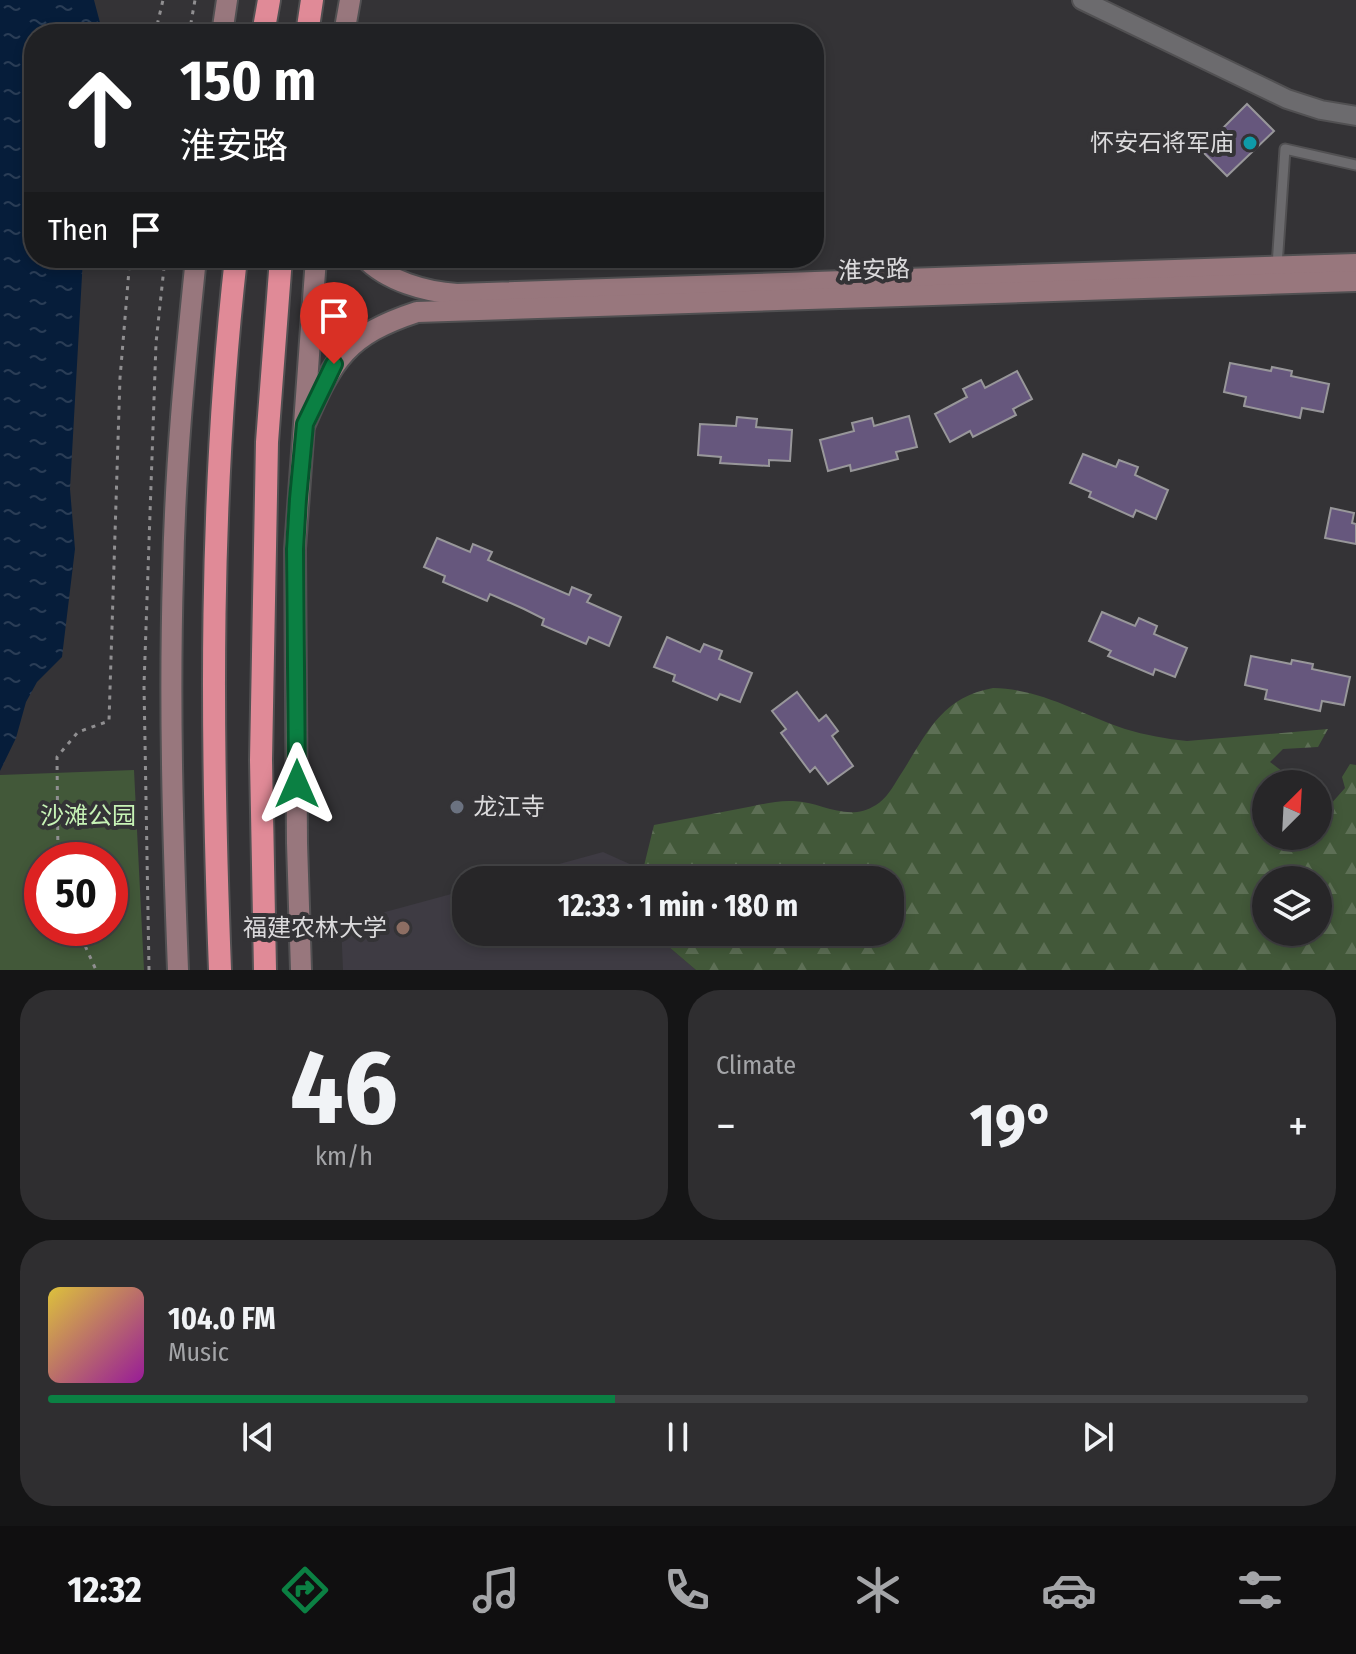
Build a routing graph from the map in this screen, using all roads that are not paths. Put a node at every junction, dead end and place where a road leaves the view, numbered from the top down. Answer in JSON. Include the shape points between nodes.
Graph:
{"nodes":[{"id":1,"x":227,"y":0,"type":"edge"},
{"id":2,"x":269,"y":0,"type":"edge"},
{"id":3,"x":312,"y":0,"type":"edge"},
{"id":4,"x":350,"y":0,"type":"edge"},
{"id":5,"x":1082,"y":0,"type":"edge"},
{"id":6,"x":223,"y":24,"type":"edge"},
{"id":7,"x":265,"y":24,"type":"edge"},
{"id":8,"x":308,"y":24,"type":"edge"},
{"id":9,"x":346,"y":24,"type":"edge"},
{"id":10,"x":1356,"y":116,"type":"edge"},
{"id":11,"x":1356,"y":165,"type":"edge"},
{"id":12,"x":1356,"y":264,"type":"edge"},
{"id":13,"x":1277,"y":266,"type":"junction"},
{"id":14,"x":195,"y":268,"type":"edge"},
{"id":15,"x":235,"y":268,"type":"edge"},
{"id":16,"x":280,"y":268,"type":"edge"},
{"id":17,"x":315,"y":268,"type":"edge"},
{"id":18,"x":380,"y":268,"type":"edge"},
{"id":19,"x":1356,"y":281,"type":"edge"},
{"id":20,"x":305,"y":424,"type":"junction"},
{"id":21,"x":178,"y":970,"type":"edge"},
{"id":22,"x":220,"y":970,"type":"edge"},
{"id":23,"x":265,"y":970,"type":"edge"},
{"id":24,"x":301,"y":970,"type":"edge"}],
"edges":[{"from":1,"to":6,"type":"main road"},
{"from":2,"to":7,"type":"highway"},
{"from":3,"to":8,"type":"highway"},
{"from":4,"to":9,"type":"main road"},
{"from":5,"to":10,"type":"street","via":[[1287,99]]},
{"from":11,"to":13,"type":"lane","via":[[1285,149]]},
{"from":12,"to":13,"type":"main road","name":"淮安路"},
{"from":13,"to":18,"type":"main road","name":"淮安路","via":[[457,294],[416,287]]},
{"from":14,"to":21,"type":"main road","via":[[173,572]]},
{"from":15,"to":22,"type":"highway","via":[[213,635]]},
{"from":16,"to":23,"type":"highway","via":[[267,458],[261,760]]},
{"from":17,"to":20,"type":"main road"},
{"from":19,"to":20,"type":"main road","name":"淮安路","via":[[417,312],[382,325],[347,348],[325,377]]},
{"from":20,"to":24,"type":"main road","via":[[295,549]]}]}
